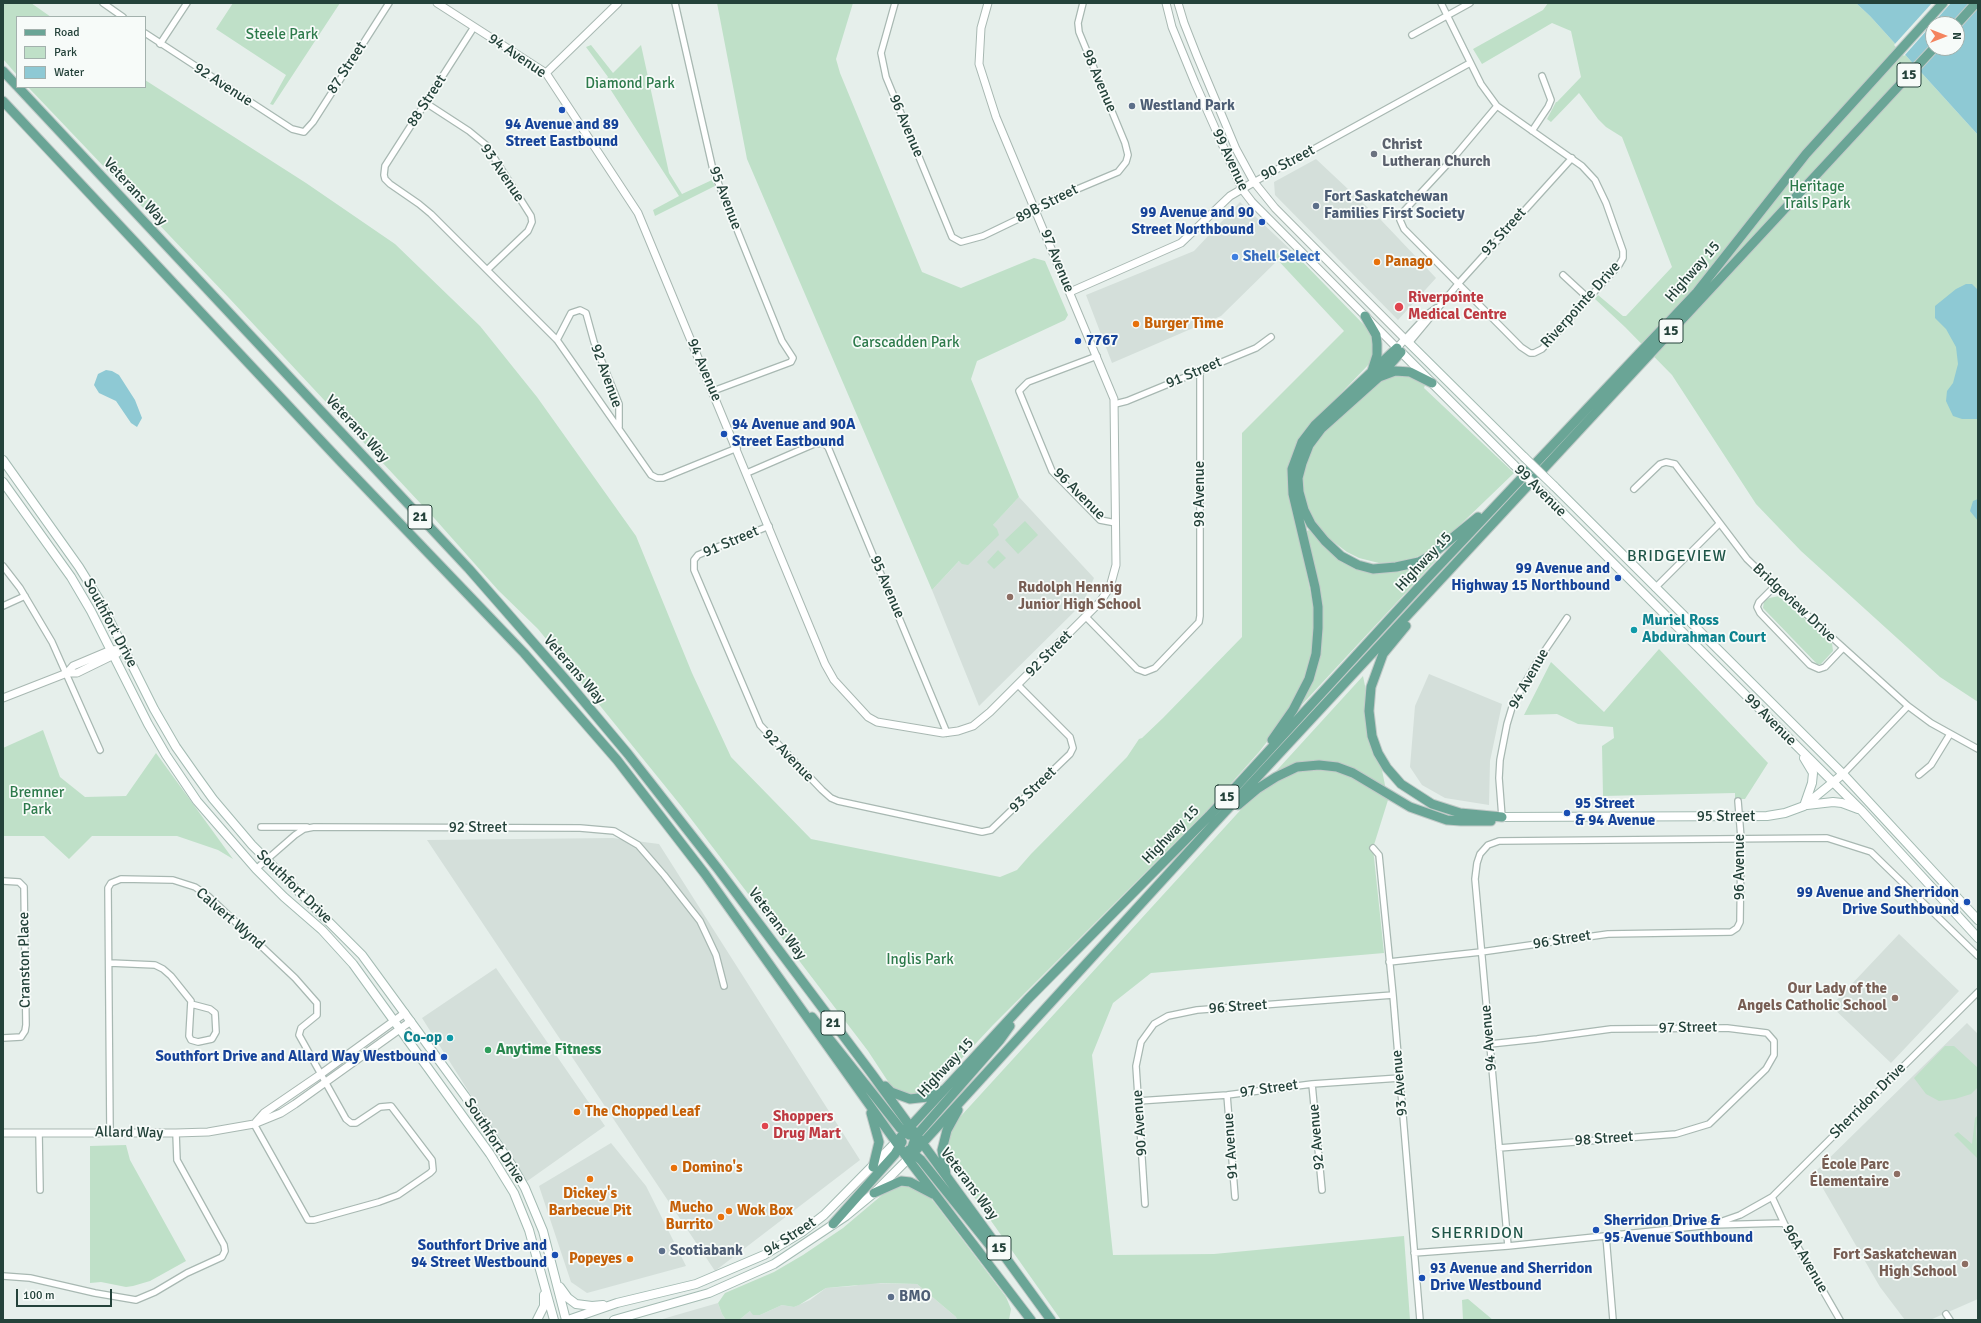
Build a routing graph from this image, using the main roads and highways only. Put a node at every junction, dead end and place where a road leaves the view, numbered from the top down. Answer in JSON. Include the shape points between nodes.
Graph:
{"nodes":[{"id":1,"x":1943,"y":3,"type":"edge"},
{"id":2,"x":1976,"y":3,"type":"edge"},
{"id":3,"x":1964,"y":16,"type":"edge"},
{"id":4,"x":1927,"y":56,"type":"edge"},
{"id":5,"x":3,"y":72,"type":"edge"},
{"id":6,"x":16,"y":86,"type":"edge"},
{"id":7,"x":18,"y":88,"type":"edge"},
{"id":8,"x":3,"y":101,"type":"edge"},
{"id":9,"x":1366,"y":316,"type":"road end"},
{"id":10,"x":1407,"y":341,"type":"road end"},
{"id":11,"x":1399,"y":350,"type":"joint"},
{"id":12,"x":1375,"y":375,"type":"junction"},
{"id":13,"x":1432,"y":383,"type":"junction"},
{"id":14,"x":3,"y":460,"type":"edge"},
{"id":15,"x":3,"y":482,"type":"edge"},
{"id":16,"x":1499,"y":503,"type":"junction"},
{"id":17,"x":1459,"y":561,"type":"junction"},
{"id":18,"x":1800,"y":750,"type":"junction"},
{"id":19,"x":1843,"y":774,"type":"junction"},
{"id":20,"x":1246,"y":777,"type":"junction"},
{"id":21,"x":1832,"y":782,"type":"junction"},
{"id":22,"x":1804,"y":806,"type":"junction"},
{"id":23,"x":1861,"y":810,"type":"junction"},
{"id":24,"x":1502,"y":818,"type":"junction"},
{"id":25,"x":1211,"y":827,"type":"junction"},
{"id":26,"x":1978,"y":920,"type":"edge"},
{"id":27,"x":1978,"y":938,"type":"edge"},
{"id":28,"x":780,"y":982,"type":"junction"},
{"id":29,"x":1028,"y":999,"type":"junction"},
{"id":30,"x":872,"y":1074,"type":"junction"},
{"id":31,"x":956,"y":1078,"type":"junction"},
{"id":32,"x":966,"y":1097,"type":"junction"},
{"id":33,"x":868,"y":1102,"type":"junction"},
{"id":34,"x":912,"y":1135,"type":"junction"},
{"id":35,"x":899,"y":1144,"type":"junction"},
{"id":36,"x":910,"y":1155,"type":"junction"},
{"id":37,"x":873,"y":1167,"type":"junction"},
{"id":38,"x":946,"y":1176,"type":"junction"},
{"id":39,"x":874,"y":1193,"type":"junction"},
{"id":40,"x":938,"y":1198,"type":"junction"},
{"id":41,"x":833,"y":1224,"type":"junction"},
{"id":42,"x":541,"y":1271,"type":"junction"},
{"id":43,"x":1021,"y":1278,"type":"junction"},
{"id":44,"x":557,"y":1282,"type":"junction"},
{"id":45,"x":618,"y":1303,"type":"junction"},
{"id":46,"x":537,"y":1320,"type":"edge"},
{"id":47,"x":554,"y":1320,"type":"edge"},
{"id":48,"x":567,"y":1320,"type":"edge"},
{"id":49,"x":614,"y":1320,"type":"edge"},
{"id":50,"x":1031,"y":1320,"type":"edge"},
{"id":51,"x":1051,"y":1320,"type":"edge"}],
"edges":[{"from":1,"to":16,"type":"main road","name":"Highway 15","via":[[1806,154],[1697,292]]},
{"from":2,"to":3,"type":"main road"},
{"from":4,"to":17,"type":"main road","name":"Highway 15","number":"15"},
{"from":5,"to":6,"type":"main road","name":"Veterans Way","number":"21"},
{"from":7,"to":30,"type":"main road","name":"Veterans Way","number":"21","via":[[469,569],[566,680],[718,869]]},
{"from":8,"to":28,"type":"main road","name":"Veterans Way","number":"21","via":[[341,462],[529,658],[627,773],[704,874]]},
{"from":9,"to":12,"type":"main road","via":[[1378,344]]},
{"from":10,"to":19,"type":"main road","name":"99 Avenue","bridge":true},
{"from":11,"to":12,"type":"main road"},
{"from":11,"to":13,"type":"main road","name":"99 Avenue"},
{"from":12,"to":13,"type":"main road","via":[[1395,371],[1410,372]]},
{"from":12,"to":16,"type":"main road","via":[[1321,429],[1309,445],[1302,463],[1298,478],[1304,510],[1311,524],[1325,541],[1342,556],[1358,565],[1373,568],[1396,567],[1419,562]]},
{"from":12,"to":20,"type":"main road","via":[[1315,425],[1302,442],[1293,465],[1293,494],[1318,607],[1316,654],[1309,679],[1293,710]]},
{"from":13,"to":18,"type":"main road","name":"99 Avenue","bridge":true},
{"from":14,"to":44,"type":"main road","name":"Southfort Drive","via":[[79,567],[100,601],[176,747],[217,804],[266,860],[362,955],[469,1102],[520,1179],[543,1231]]},
{"from":15,"to":42,"type":"main road","name":"Southfort Drive","via":[[71,577],[91,611],[141,712],[197,801],[256,869],[340,948],[360,972],[490,1154],[506,1179],[529,1230]]},
{"from":16,"to":20,"type":"main road","name":"Highway 15","number":"15"},
{"from":17,"to":24,"type":"main road","via":[[1383,654],[1371,687],[1369,711],[1372,736],[1387,768],[1401,784],[1419,797],[1460,813]]},
{"from":17,"to":25,"type":"main road","name":"Highway 15","number":"15"},
{"from":18,"to":21,"type":"main road","name":"99 Avenue"},
{"from":18,"to":22,"type":"main road","via":[[1812,773],[1812,783]]},
{"from":19,"to":21,"type":"main road","name":"95 Street"},
{"from":19,"to":26,"type":"main road","name":"99 Avenue"},
{"from":20,"to":29,"type":"main road","name":"Highway 15","number":"15"},
{"from":21,"to":22,"type":"main road","name":"95 Street"},
{"from":21,"to":23,"type":"main road","name":"99 Avenue"},
{"from":22,"to":23,"type":"main road","via":[[1833,802]]},
{"from":22,"to":24,"type":"main road","name":"95 Street","via":[[1786,813],[1767,816]]},
{"from":23,"to":27,"type":"main road","name":"99 Avenue"},
{"from":24,"to":25,"type":"main road","via":[[1492,821],[1447,820],[1410,807],[1353,773],[1337,767],[1319,765],[1297,767],[1276,777],[1256,789]]},
{"from":25,"to":32,"type":"main road","name":"Highway 15","number":"15"},
{"from":28,"to":33,"type":"main road","name":"Veterans Way","number":"21"},
{"from":28,"to":34,"type":"main road","via":[[788,986]]},
{"from":29,"to":31,"type":"main road","name":"Highway 15","number":"15"},
{"from":29,"to":34,"type":"main road","via":[[1000,1040]]},
{"from":30,"to":31,"type":"main road","via":[[891,1092],[910,1099],[928,1097]]},
{"from":30,"to":34,"type":"main road","name":"Veterans Way","number":"21"},
{"from":31,"to":34,"type":"main road","name":"Highway 15","number":"15"},
{"from":32,"to":34,"type":"main road","name":"Highway 15","number":"15"},
{"from":32,"to":38,"type":"main road","via":[[947,1130],[944,1141],[942,1150]]},
{"from":33,"to":35,"type":"main road","name":"Veterans Way","number":"21"},
{"from":33,"to":37,"type":"main road","via":[[879,1142]]},
{"from":34,"to":35,"type":"main road"},
{"from":34,"to":36,"type":"main road","number":"15"},
{"from":34,"to":38,"type":"main road","name":"Veterans Way","number":"15"},
{"from":35,"to":36,"type":"main road","name":"Veterans Way","number":"15"},
{"from":35,"to":37,"type":"main road","name":"94 Street"},
{"from":35,"to":41,"type":"main road"},
{"from":36,"to":39,"type":"main road","name":"94 Street"},
{"from":36,"to":40,"type":"main road","name":"Veterans Way","number":"15"},
{"from":36,"to":43,"type":"main road","via":[[921,1160],[1010,1271]]},
{"from":37,"to":45,"type":"main road","name":"94 Street","via":[[824,1215],[764,1255],[696,1284]]},
{"from":38,"to":43,"type":"main road","name":"Veterans Way","number":"15"},
{"from":39,"to":40,"type":"main road","via":[[901,1181],[925,1188]]},
{"from":39,"to":41,"type":"main road","name":"94 Street"},
{"from":40,"to":50,"type":"main road","name":"Veterans Way","number":"15"},
{"from":41,"to":49,"type":"main road","name":"94 Street","via":[[774,1264],[719,1289]]},
{"from":42,"to":46,"type":"main road","via":[[544,1306]]},
{"from":42,"to":47,"type":"main road","name":"Southfort Drive"},
{"from":43,"to":51,"type":"main road","name":"Veterans Way","number":"15"},
{"from":44,"to":45,"type":"main road","via":[[568,1298],[576,1304],[592,1306]]},
{"from":44,"to":48,"type":"main road","name":"Southfort Drive"},
{"from":45,"to":48,"type":"main road","name":"94 Street"}]}
